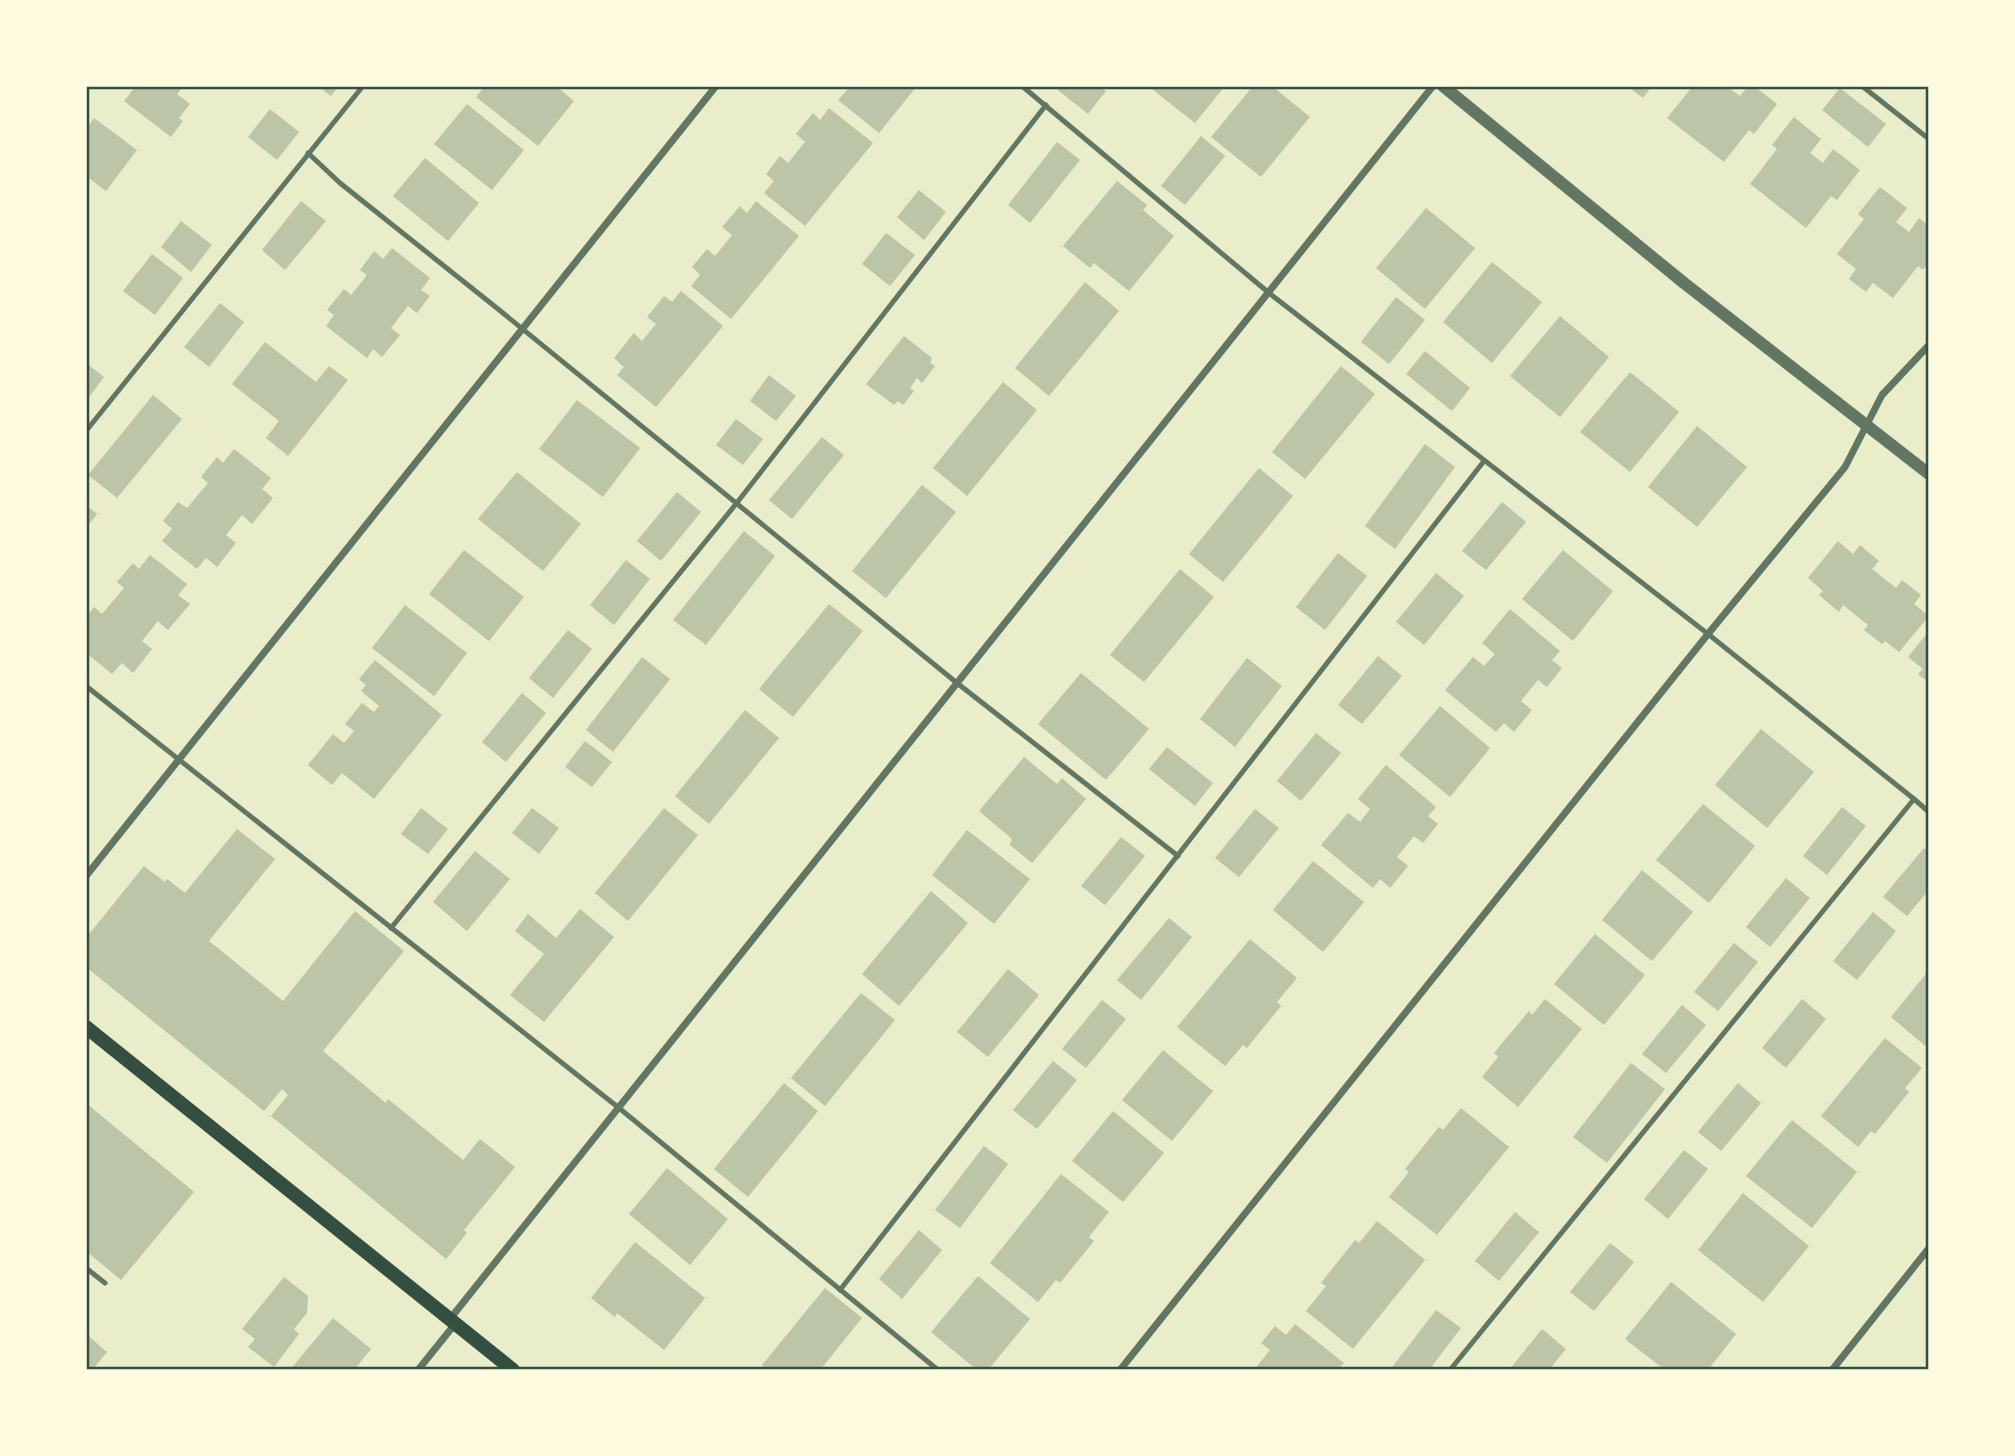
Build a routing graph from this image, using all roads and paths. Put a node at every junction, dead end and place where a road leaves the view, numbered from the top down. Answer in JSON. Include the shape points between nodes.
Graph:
{"nodes":[{"id":1,"x":363,"y":86,"type":"edge"},
{"id":2,"x":716,"y":86,"type":"edge"},
{"id":3,"x":1022,"y":86,"type":"edge"},
{"id":4,"x":1433,"y":86,"type":"edge"},
{"id":5,"x":1443,"y":86,"type":"edge"},
{"id":6,"x":1862,"y":86,"type":"edge"},
{"id":7,"x":1046,"y":105,"type":"junction"},
{"id":8,"x":1929,"y":139,"type":"edge"},
{"id":9,"x":309,"y":153,"type":"junction"},
{"id":10,"x":1269,"y":292,"type":"junction"},
{"id":11,"x":523,"y":330,"type":"junction"},
{"id":12,"x":1929,"y":345,"type":"edge"},
{"id":13,"x":1866,"y":426,"type":"junction"},
{"id":14,"x":86,"y":431,"type":"edge"},
{"id":15,"x":1484,"y":461,"type":"junction"},
{"id":16,"x":1929,"y":474,"type":"edge"},
{"id":17,"x":736,"y":504,"type":"junction"},
{"id":18,"x":1708,"y":634,"type":"junction"},
{"id":19,"x":957,"y":682,"type":"junction"},
{"id":20,"x":86,"y":686,"type":"edge"},
{"id":21,"x":179,"y":760,"type":"junction"},
{"id":22,"x":1914,"y":799,"type":"junction"},
{"id":23,"x":1929,"y":812,"type":"edge"},
{"id":24,"x":1178,"y":856,"type":"junction"},
{"id":25,"x":86,"y":876,"type":"edge"},
{"id":26,"x":391,"y":928,"type":"junction"},
{"id":27,"x":86,"y":1027,"type":"edge"},
{"id":28,"x":619,"y":1108,"type":"junction"},
{"id":29,"x":1929,"y":1248,"type":"edge"},
{"id":30,"x":86,"y":1268,"type":"edge"},
{"id":31,"x":104,"y":1283,"type":"dead end"},
{"id":32,"x":840,"y":1290,"type":"junction"},
{"id":33,"x":453,"y":1322,"type":"junction"},
{"id":34,"x":418,"y":1370,"type":"edge"},
{"id":35,"x":513,"y":1370,"type":"edge"},
{"id":36,"x":938,"y":1370,"type":"edge"},
{"id":37,"x":1119,"y":1370,"type":"edge"},
{"id":38,"x":1450,"y":1370,"type":"edge"},
{"id":39,"x":1832,"y":1370,"type":"edge"}],
"edges":[{"from":1,"to":9,"type":"lane"},
{"from":2,"to":11,"type":"street"},
{"from":3,"to":7,"type":"lane"},
{"from":4,"to":10,"type":"street"},
{"from":5,"to":13,"type":"street"},
{"from":6,"to":8,"type":"lane"},
{"from":7,"to":10,"type":"lane"},
{"from":7,"to":17,"type":"lane"},
{"from":9,"to":11,"type":"lane"},
{"from":9,"to":14,"type":"lane"},
{"from":10,"to":15,"type":"lane"},
{"from":10,"to":19,"type":"street"},
{"from":11,"to":17,"type":"lane"},
{"from":11,"to":21,"type":"street"},
{"from":12,"to":13,"type":"street","via":[[1882,396]]},
{"from":13,"to":16,"type":"street"},
{"from":13,"to":18,"type":"street","via":[[1844,467]]},
{"from":15,"to":18,"type":"lane"},
{"from":15,"to":24,"type":"lane"},
{"from":17,"to":19,"type":"lane"},
{"from":17,"to":26,"type":"lane"},
{"from":18,"to":22,"type":"lane"},
{"from":18,"to":37,"type":"street"},
{"from":19,"to":24,"type":"lane"},
{"from":19,"to":28,"type":"street"},
{"from":20,"to":21,"type":"lane"},
{"from":21,"to":25,"type":"street"},
{"from":21,"to":26,"type":"lane"},
{"from":22,"to":23,"type":"lane"},
{"from":22,"to":38,"type":"lane"},
{"from":24,"to":32,"type":"lane"},
{"from":26,"to":28,"type":"lane"},
{"from":27,"to":33,"type":"main road"},
{"from":28,"to":32,"type":"lane"},
{"from":28,"to":33,"type":"street"},
{"from":29,"to":39,"type":"street"},
{"from":30,"to":31,"type":"lane"},
{"from":32,"to":36,"type":"lane"},
{"from":33,"to":34,"type":"street"},
{"from":33,"to":35,"type":"main road"}]}
